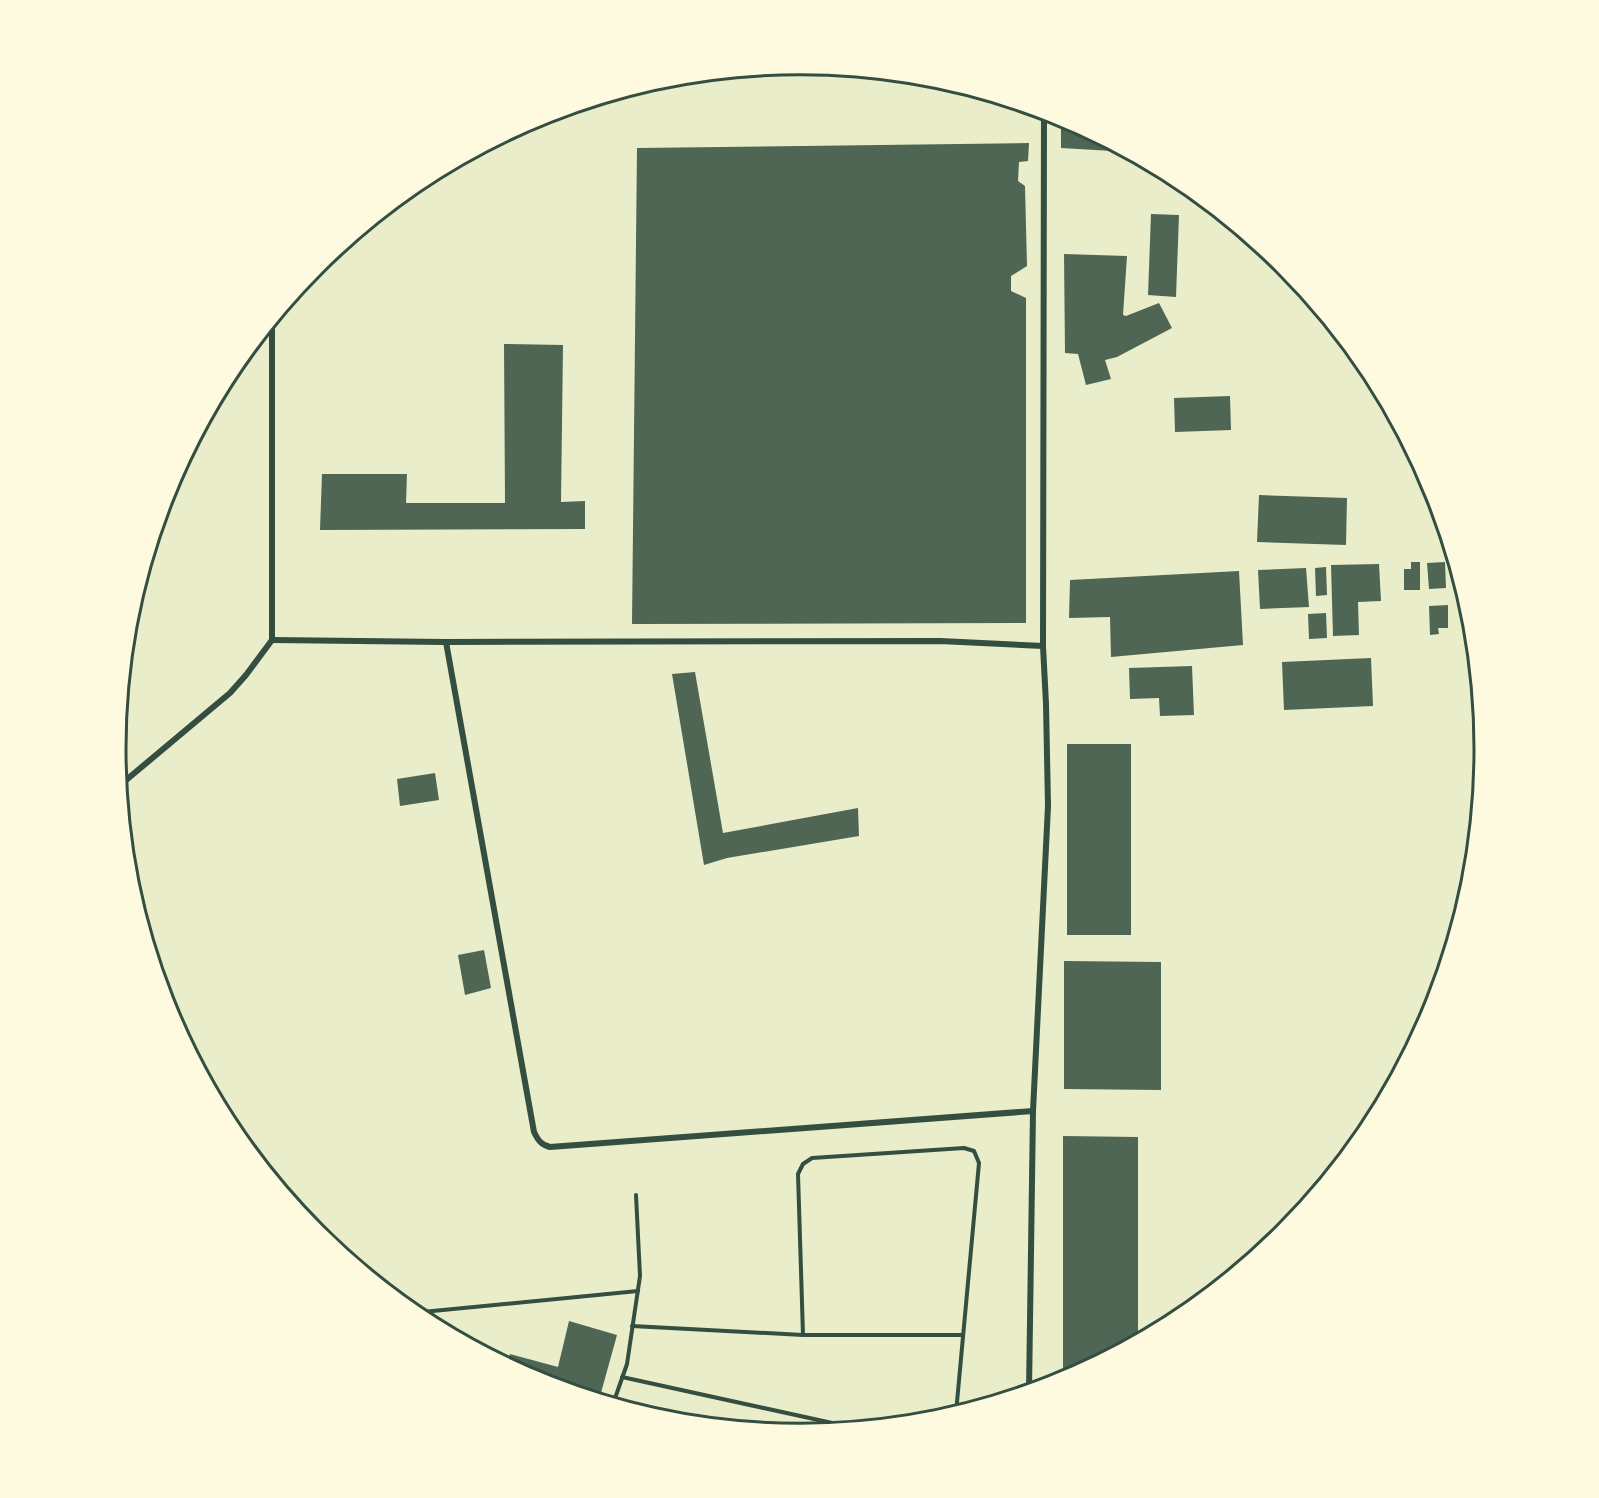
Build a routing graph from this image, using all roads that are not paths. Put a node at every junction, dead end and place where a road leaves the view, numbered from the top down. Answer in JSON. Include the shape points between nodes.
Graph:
{"nodes":[{"id":1,"x":1044,"y":121,"type":"edge"},
{"id":2,"x":272,"y":330,"type":"edge"},
{"id":3,"x":272,"y":640,"type":"junction"},
{"id":4,"x":446,"y":642,"type":"junction"},
{"id":5,"x":1043,"y":646,"type":"junction"},
{"id":6,"x":127,"y":780,"type":"edge"},
{"id":7,"x":1032,"y":1111,"type":"junction"},
{"id":8,"x":636,"y":1195,"type":"dead end"},
{"id":9,"x":638,"y":1291,"type":"junction"},
{"id":10,"x":429,"y":1311,"type":"edge"},
{"id":11,"x":632,"y":1326,"type":"junction"},
{"id":12,"x":803,"y":1335,"type":"junction"},
{"id":13,"x":963,"y":1335,"type":"junction"},
{"id":14,"x":622,"y":1377,"type":"junction"},
{"id":15,"x":1029,"y":1382,"type":"edge"},
{"id":16,"x":615,"y":1397,"type":"edge"},
{"id":17,"x":957,"y":1404,"type":"edge"},
{"id":18,"x":829,"y":1422,"type":"edge"}],
"edges":[{"from":1,"to":5,"type":"street"},
{"from":2,"to":3,"type":"street"},
{"from":3,"to":4,"type":"street"},
{"from":3,"to":6,"type":"street","via":[[230,693]]},
{"from":4,"to":5,"type":"street","via":[[940,641]]},
{"from":4,"to":7,"type":"street","via":[[534,1131],[542,1145],[550,1148]]},
{"from":5,"to":7,"type":"street","via":[[1048,806]]},
{"from":7,"to":15,"type":"street"},
{"from":8,"to":9,"type":"lane"},
{"from":9,"to":10,"type":"lane"},
{"from":9,"to":11,"type":"lane"},
{"from":11,"to":12,"type":"lane"},
{"from":11,"to":14,"type":"lane"},
{"from":12,"to":13,"type":"lane"},
{"from":12,"to":13,"type":"lane","via":[[798,1174],[803,1164],[812,1158],[964,1148],[974,1151],[979,1163]]},
{"from":13,"to":17,"type":"lane"},
{"from":14,"to":16,"type":"lane"},
{"from":14,"to":18,"type":"lane"}]}
